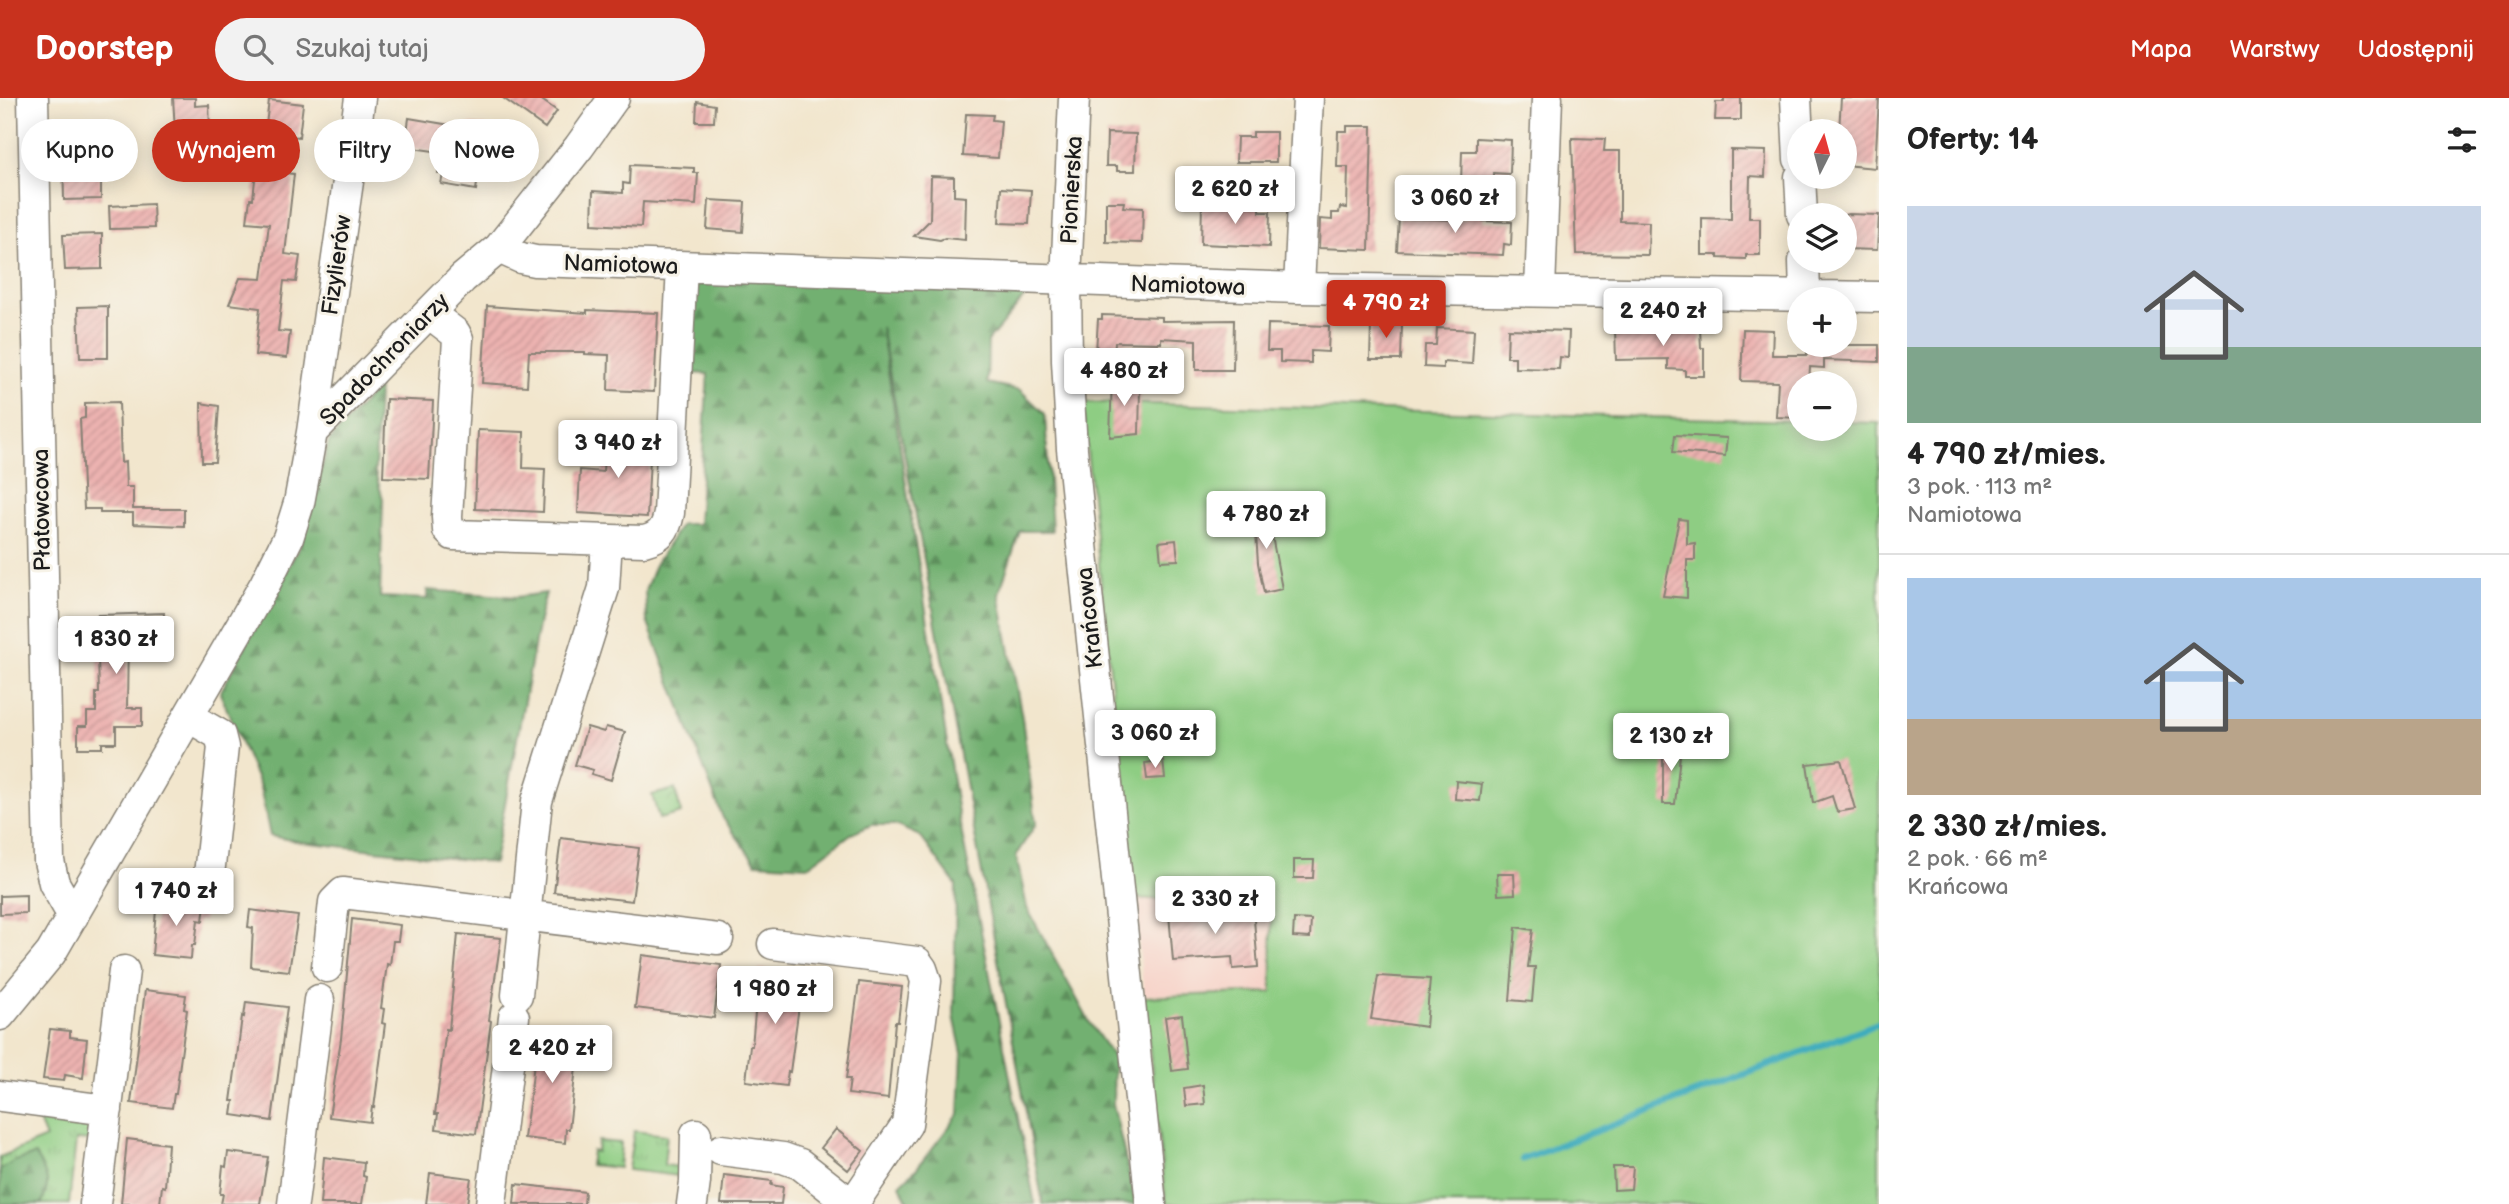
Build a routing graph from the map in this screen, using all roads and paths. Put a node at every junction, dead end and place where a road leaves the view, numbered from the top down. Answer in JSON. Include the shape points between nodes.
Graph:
{"nodes":[{"id":1,"x":33,"y":98,"type":"edge"},
{"id":2,"x":360,"y":98,"type":"edge"},
{"id":3,"x":614,"y":98,"type":"edge"},
{"id":4,"x":1074,"y":98,"type":"edge"},
{"id":5,"x":1308,"y":98,"type":"edge"},
{"id":6,"x":1547,"y":98,"type":"edge"},
{"id":7,"x":1796,"y":98,"type":"edge"},
{"id":8,"x":1797,"y":119,"type":"edge"},
{"id":9,"x":499,"y":247,"type":"junction"},
{"id":10,"x":682,"y":267,"type":"junction"},
{"id":11,"x":1066,"y":281,"type":"junction"},
{"id":12,"x":1299,"y":288,"type":"junction"},
{"id":13,"x":1539,"y":291,"type":"junction"},
{"id":14,"x":1787,"y":295,"type":"edge"},
{"id":15,"x":1857,"y":296,"type":"edge"},
{"id":16,"x":1879,"y":297,"type":"edge"},
{"id":17,"x":429,"y":313,"type":"junction"},
{"id":18,"x":312,"y":432,"type":"junction"},
{"id":19,"x":607,"y":540,"type":"junction"},
{"id":20,"x":188,"y":717,"type":"junction"},
{"id":21,"x":208,"y":884,"type":"dead end"},
{"id":22,"x":73,"y":916,"type":"junction"},
{"id":23,"x":524,"y":917,"type":"junction"},
{"id":24,"x":718,"y":939,"type":"dead end"},
{"id":25,"x":773,"y":944,"type":"dead end"},
{"id":26,"x":327,"y":967,"type":"dead end"},
{"id":27,"x":124,"y":971,"type":"dead end"},
{"id":28,"x":319,"y":1000,"type":"dead end"},
{"id":29,"x":0,"y":1015,"type":"edge"},
{"id":30,"x":0,"y":1096,"type":"edge"},
{"id":31,"x":107,"y":1110,"type":"junction"},
{"id":32,"x":696,"y":1134,"type":"dead end"},
{"id":33,"x":720,"y":1150,"type":"dead end"},
{"id":34,"x":95,"y":1204,"type":"edge"},
{"id":35,"x":293,"y":1204,"type":"edge"},
{"id":36,"x":491,"y":1204,"type":"edge"},
{"id":37,"x":692,"y":1204,"type":"edge"},
{"id":38,"x":852,"y":1204,"type":"edge"},
{"id":39,"x":1151,"y":1204,"type":"edge"}],
"edges":[{"from":1,"to":22,"type":"street","name":"Płatowcowa","via":[[49,861],[54,883]]},
{"from":2,"to":18,"type":"street","name":"Fizylierów"},
{"from":3,"to":9,"type":"street","name":"Spadochroniarzy"},
{"from":4,"to":11,"type":"street","name":"Pionierska"},
{"from":5,"to":12,"type":"street"},
{"from":6,"to":13,"type":"street"},
{"from":7,"to":8,"type":"street"},
{"from":9,"to":10,"type":"street","name":"Namiotowa","via":[[535,261]]},
{"from":9,"to":17,"type":"street","name":"Spadochroniarzy"},
{"from":10,"to":11,"type":"street","name":"Namiotowa"},
{"from":10,"to":19,"type":"street","via":[[667,522],[656,538]]},
{"from":11,"to":12,"type":"street","name":"Namiotowa"},
{"from":11,"to":39,"type":"street","name":"Krańcowa","via":[[1072,449]]},
{"from":12,"to":13,"type":"street","name":"Namiotowa"},
{"from":13,"to":14,"type":"street","name":"Namiotowa"},
{"from":15,"to":16,"type":"street","name":"Namiotowa"},
{"from":17,"to":18,"type":"street","name":"Spadochroniarzy"},
{"from":17,"to":19,"type":"street","via":[[458,339],[449,530],[453,535]]},
{"from":18,"to":20,"type":"street","name":"Spadochroniarzy","via":[[288,538]]},
{"from":19,"to":23,"type":"street","via":[[604,588],[537,801]]},
{"from":20,"to":21,"type":"street","via":[[220,735],[223,747]]},
{"from":20,"to":22,"type":"street","name":"Spadochroniarzy"},
{"from":22,"to":29,"type":"street","name":"Spadochroniarzy","via":[[51,953]]},
{"from":23,"to":24,"type":"street"},
{"from":23,"to":26,"type":"street","via":[[343,893],[334,902]]},
{"from":23,"to":36,"type":"street"},
{"from":25,"to":38,"type":"street","via":[[917,962],[926,981],[907,1124]]},
{"from":27,"to":31,"type":"street"},
{"from":28,"to":35,"type":"street"},
{"from":30,"to":31,"type":"street"},
{"from":31,"to":34,"type":"street"},
{"from":32,"to":37,"type":"street"},
{"from":33,"to":38,"type":"street","via":[[800,1164]]}]}
